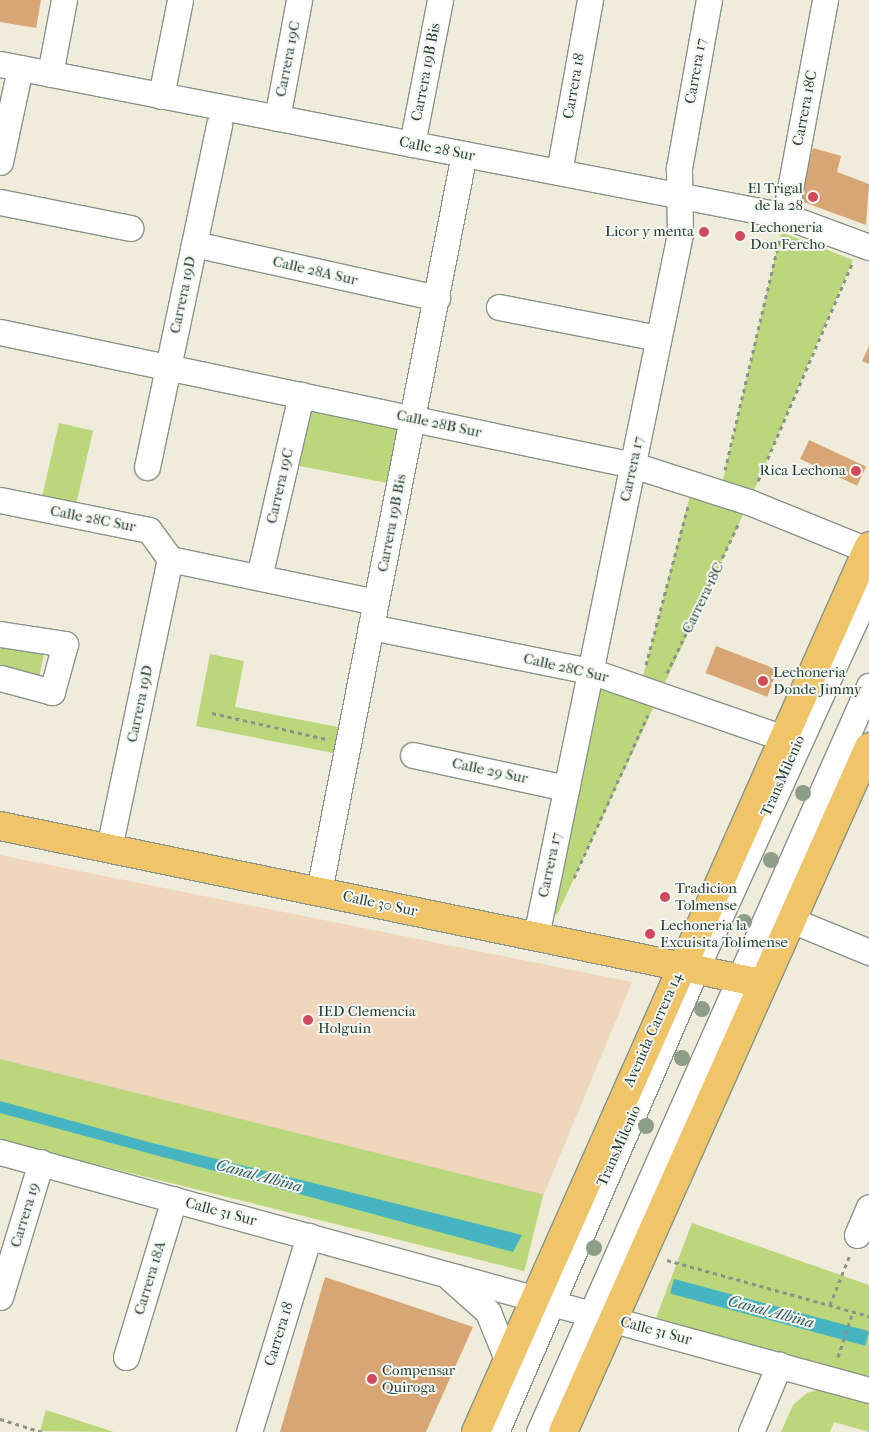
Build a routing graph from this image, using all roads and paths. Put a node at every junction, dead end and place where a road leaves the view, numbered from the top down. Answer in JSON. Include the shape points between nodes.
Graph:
{"nodes":[{"id":1,"x":64,"y":0,"type":"edge"},
{"id":2,"x":180,"y":0,"type":"edge"},
{"id":3,"x":300,"y":0,"type":"edge"},
{"id":4,"x":440,"y":0,"type":"edge"},
{"id":5,"x":590,"y":0,"type":"edge"},
{"id":6,"x":709,"y":0,"type":"edge"},
{"id":7,"x":826,"y":0,"type":"edge"},
{"id":8,"x":10,"y":66,"type":"edge"},
{"id":9,"x":50,"y":74,"type":"junction"},
{"id":10,"x":161,"y":96,"type":"junction"},
{"id":11,"x":277,"y":118,"type":"junction"},
{"id":12,"x":219,"y":124,"type":"dead end"},
{"id":13,"x":412,"y":144,"type":"junction"},
{"id":14,"x":464,"y":154,"type":"junction"},
{"id":15,"x":0,"y":162,"type":"edge"},
{"id":16,"x":559,"y":172,"type":"junction"},
{"id":17,"x":680,"y":195,"type":"junction"},
{"id":18,"x":0,"y":202,"type":"edge"},
{"id":19,"x":783,"y":223,"type":"junction"},
{"id":20,"x":130,"y":228,"type":"dead end"},
{"id":21,"x":194,"y":244,"type":"junction"},
{"id":22,"x":862,"y":252,"type":"edge"},
{"id":23,"x":437,"y":298,"type":"junction"},
{"id":24,"x":499,"y":307,"type":"dead end"},
{"id":25,"x":0,"y":332,"type":"edge"},
{"id":26,"x":658,"y":338,"type":"junction"},
{"id":27,"x":168,"y":367,"type":"junction"},
{"id":28,"x":301,"y":395,"type":"junction"},
{"id":29,"x":413,"y":418,"type":"junction"},
{"id":30,"x":632,"y":465,"type":"junction"},
{"id":31,"x":147,"y":467,"type":"dead end"},
{"id":32,"x":694,"y":484,"type":"junction"},
{"id":33,"x":720,"y":492,"type":"junction"},
{"id":34,"x":0,"y":500,"type":"edge"},
{"id":35,"x":749,"y":502,"type":"junction"},
{"id":36,"x":868,"y":548,"type":"edge"},
{"id":37,"x":170,"y":559,"type":"junction"},
{"id":38,"x":259,"y":578,"type":"junction"},
{"id":39,"x":869,"y":589,"type":"edge"},
{"id":40,"x":376,"y":602,"type":"junction"},
{"id":41,"x":372,"y":627,"type":"junction"},
{"id":42,"x":0,"y":634,"type":"edge"},
{"id":43,"x":590,"y":671,"type":"junction"},
{"id":44,"x":0,"y":678,"type":"edge"},
{"id":45,"x":869,"y":686,"type":"edge"},
{"id":46,"x":648,"y":691,"type":"junction"},
{"id":47,"x":212,"y":713,"type":"dead end"},
{"id":48,"x":783,"y":738,"type":"junction"},
{"id":49,"x":348,"y":745,"type":"junction"},
{"id":50,"x":869,"y":747,"type":"edge"},
{"id":51,"x":413,"y":755,"type":"dead end"},
{"id":52,"x":566,"y":788,"type":"junction"},
{"id":53,"x":0,"y":826,"type":"edge"},
{"id":54,"x":109,"y":848,"type":"junction"},
{"id":55,"x":569,"y":889,"type":"dead end"},
{"id":56,"x":319,"y":891,"type":"junction"},
{"id":57,"x":789,"y":919,"type":"junction"},
{"id":58,"x":536,"y":936,"type":"junction"},
{"id":59,"x":869,"y":952,"type":"edge"},
{"id":60,"x":689,"y":968,"type":"junction"},
{"id":61,"x":748,"y":980,"type":"junction"},
{"id":62,"x":0,"y":1152,"type":"edge"},
{"id":63,"x":40,"y":1162,"type":"junction"},
{"id":64,"x":174,"y":1198,"type":"junction"},
{"id":65,"x":869,"y":1207,"type":"edge"},
{"id":66,"x":857,"y":1235,"type":"joint"},
{"id":67,"x":309,"y":1236,"type":"junction"},
{"id":68,"x":640,"y":1253,"type":"junction"},
{"id":69,"x":443,"y":1273,"type":"junction"},
{"id":70,"x":0,"y":1297,"type":"edge"},
{"id":71,"x":543,"y":1299,"type":"junction"},
{"id":72,"x":830,"y":1305,"type":"junction"},
{"id":73,"x":853,"y":1311,"type":"junction"},
{"id":74,"x":601,"y":1315,"type":"junction"},
{"id":75,"x":869,"y":1316,"type":"edge"},
{"id":76,"x":843,"y":1340,"type":"dead end"},
{"id":77,"x":126,"y":1357,"type":"dead end"},
{"id":78,"x":508,"y":1359,"type":"junction"},
{"id":79,"x":779,"y":1365,"type":"junction"},
{"id":80,"x":869,"y":1390,"type":"edge"},
{"id":81,"x":0,"y":1419,"type":"edge"},
{"id":82,"x":754,"y":1429,"type":"edge"},
{"id":83,"x":42,"y":1432,"type":"edge"},
{"id":84,"x":250,"y":1432,"type":"edge"},
{"id":85,"x":476,"y":1432,"type":"edge"},
{"id":86,"x":496,"y":1432,"type":"edge"},
{"id":87,"x":539,"y":1432,"type":"edge"},
{"id":88,"x":563,"y":1432,"type":"edge"}],
"edges":[{"from":1,"to":9,"type":"street"},
{"from":2,"to":10,"type":"street"},
{"from":3,"to":11,"type":"street","name":"Carrera 19C"},
{"from":4,"to":13,"type":"street","name":"Carrera 19B Bis"},
{"from":5,"to":16,"type":"street","name":"Carrera 18"},
{"from":6,"to":17,"type":"street","name":"Carrera 17","via":[[680,159]]},
{"from":7,"to":19,"type":"street","name":"Carrera 18C"},
{"from":8,"to":9,"type":"street","name":"Calle 28 Sur"},
{"from":8,"to":15,"type":"street"},
{"from":9,"to":10,"type":"street","name":"Calle 28 Sur"},
{"from":10,"to":11,"type":"street","name":"Calle 28 Sur"},
{"from":11,"to":13,"type":"street","name":"Calle 28 Sur"},
{"from":12,"to":21,"type":"street","name":"Carrera 19D"},
{"from":13,"to":14,"type":"street","name":"Calle 28 Sur"},
{"from":14,"to":16,"type":"street","name":"Calle 28 Sur"},
{"from":14,"to":23,"type":"street","name":"Carrera 19B Bis"},
{"from":16,"to":17,"type":"street","name":"Calle 28 Sur"},
{"from":17,"to":19,"type":"street","name":"Calle 28 Sur"},
{"from":17,"to":26,"type":"street","name":"Carrera 17","via":[[682,223]]},
{"from":18,"to":20,"type":"street"},
{"from":19,"to":22,"type":"street","name":"Calle 28 Sur"},
{"from":19,"to":33,"type":"path"},
{"from":21,"to":23,"type":"street","name":"Calle 28A Sur"},
{"from":21,"to":27,"type":"street","name":"Carrera 19D"},
{"from":22,"to":35,"type":"path","name":"Carrera 18C"},
{"from":23,"to":29,"type":"street","name":"Carrera 19B Bis"},
{"from":24,"to":26,"type":"street"},
{"from":25,"to":27,"type":"street","name":"Calle 28B Sur"},
{"from":26,"to":30,"type":"street","name":"Carrera 17"},
{"from":27,"to":28,"type":"street","name":"Calle 28B Sur"},
{"from":27,"to":31,"type":"street","name":"Carrera 19D"},
{"from":28,"to":29,"type":"street","name":"Calle 28B Sur"},
{"from":28,"to":38,"type":"street","name":"Carrera 19C"},
{"from":29,"to":30,"type":"street","name":"Calle 28B Sur"},
{"from":29,"to":40,"type":"street","name":"Carrera 19B Bis"},
{"from":30,"to":32,"type":"street","name":"Calle 28B Sur"},
{"from":30,"to":43,"type":"street","name":"Carrera 17"},
{"from":32,"to":33,"type":"street","name":"Calle 28B Sur"},
{"from":32,"to":46,"type":"path"},
{"from":33,"to":35,"type":"street","name":"Calle 28B Sur"},
{"from":34,"to":37,"type":"street","name":"Calle 28C Sur","via":[[149,530]]},
{"from":35,"to":36,"type":"street","name":"Calle 28B Sur"},
{"from":35,"to":46,"type":"path","name":"Carrera 18C"},
{"from":36,"to":48,"type":"main road","name":"Avenida Carrera 14"},
{"from":37,"to":38,"type":"street"},
{"from":37,"to":54,"type":"street","name":"Carrera 19D"},
{"from":38,"to":40,"type":"street"},
{"from":39,"to":60,"type":"street","name":"TransMilenio"},
{"from":40,"to":41,"type":"street","name":"Carrera 19B Bis"},
{"from":41,"to":43,"type":"street","name":"Calle 28C Sur"},
{"from":41,"to":49,"type":"street","name":"Carrera 19B Bis"},
{"from":42,"to":44,"type":"street","via":[[65,644],[52,692]]},
{"from":43,"to":46,"type":"street","name":"Calle 28C Sur"},
{"from":43,"to":52,"type":"street","name":"Carrera 17"},
{"from":45,"to":61,"type":"street"},
{"from":46,"to":48,"type":"street","name":"Calle 28C Sur"},
{"from":46,"to":55,"type":"path","name":"Carrera 18C"},
{"from":47,"to":49,"type":"path"},
{"from":48,"to":60,"type":"main road","name":"Avenida Carrera 14"},
{"from":49,"to":56,"type":"street","name":"Carrera 19B Bis"},
{"from":50,"to":57,"type":"main road"},
{"from":51,"to":52,"type":"street","name":"Calle 29 Sur"},
{"from":52,"to":58,"type":"street","name":"Carrera 17"},
{"from":53,"to":54,"type":"main road","name":"Calle 30 Sur"},
{"from":54,"to":56,"type":"main road","name":"Calle 30 Sur"},
{"from":56,"to":58,"type":"main road","name":"Calle 30 Sur"},
{"from":57,"to":59,"type":"street"},
{"from":57,"to":61,"type":"main road"},
{"from":58,"to":60,"type":"main road","name":"Calle 30 Sur"},
{"from":60,"to":61,"type":"main road","name":"Calle 30 Sur"},
{"from":60,"to":71,"type":"main road","name":"Avenida Carrera 14"},
{"from":61,"to":68,"type":"main road"},
{"from":61,"to":74,"type":"street"},
{"from":62,"to":63,"type":"street","name":"Calle 31 Sur"},
{"from":63,"to":64,"type":"street","name":"Calle 31 Sur"},
{"from":63,"to":70,"type":"street","name":"Carrera 19"},
{"from":64,"to":67,"type":"street","name":"Calle 31 Sur"},
{"from":64,"to":77,"type":"street","name":"Carrera 18A"},
{"from":65,"to":66,"type":"street"},
{"from":66,"to":72,"type":"path"},
{"from":67,"to":69,"type":"street","name":"Calle 31 Sur"},
{"from":67,"to":84,"type":"street","name":"Carrera 18"},
{"from":68,"to":72,"type":"path"},
{"from":68,"to":74,"type":"main road"},
{"from":69,"to":71,"type":"street","name":"Calle 31 Sur"},
{"from":69,"to":78,"type":"street","name":"Calle 31 Sur","via":[[488,1312]]},
{"from":71,"to":74,"type":"street","name":"Calle 31 Sur"},
{"from":71,"to":78,"type":"main road","name":"Avenida Carrera 14"},
{"from":71,"to":86,"type":"street"},
{"from":72,"to":73,"type":"path"},
{"from":73,"to":75,"type":"path"},
{"from":73,"to":76,"type":"path"},
{"from":74,"to":79,"type":"street","name":"Calle 31 Sur"},
{"from":74,"to":87,"type":"street"},
{"from":74,"to":88,"type":"main road"},
{"from":78,"to":85,"type":"main road","name":"Avenida Carrera 14"},
{"from":79,"to":80,"type":"street","name":"Calle 31 Sur"},
{"from":79,"to":82,"type":"street"},
{"from":81,"to":83,"type":"path"}]}
